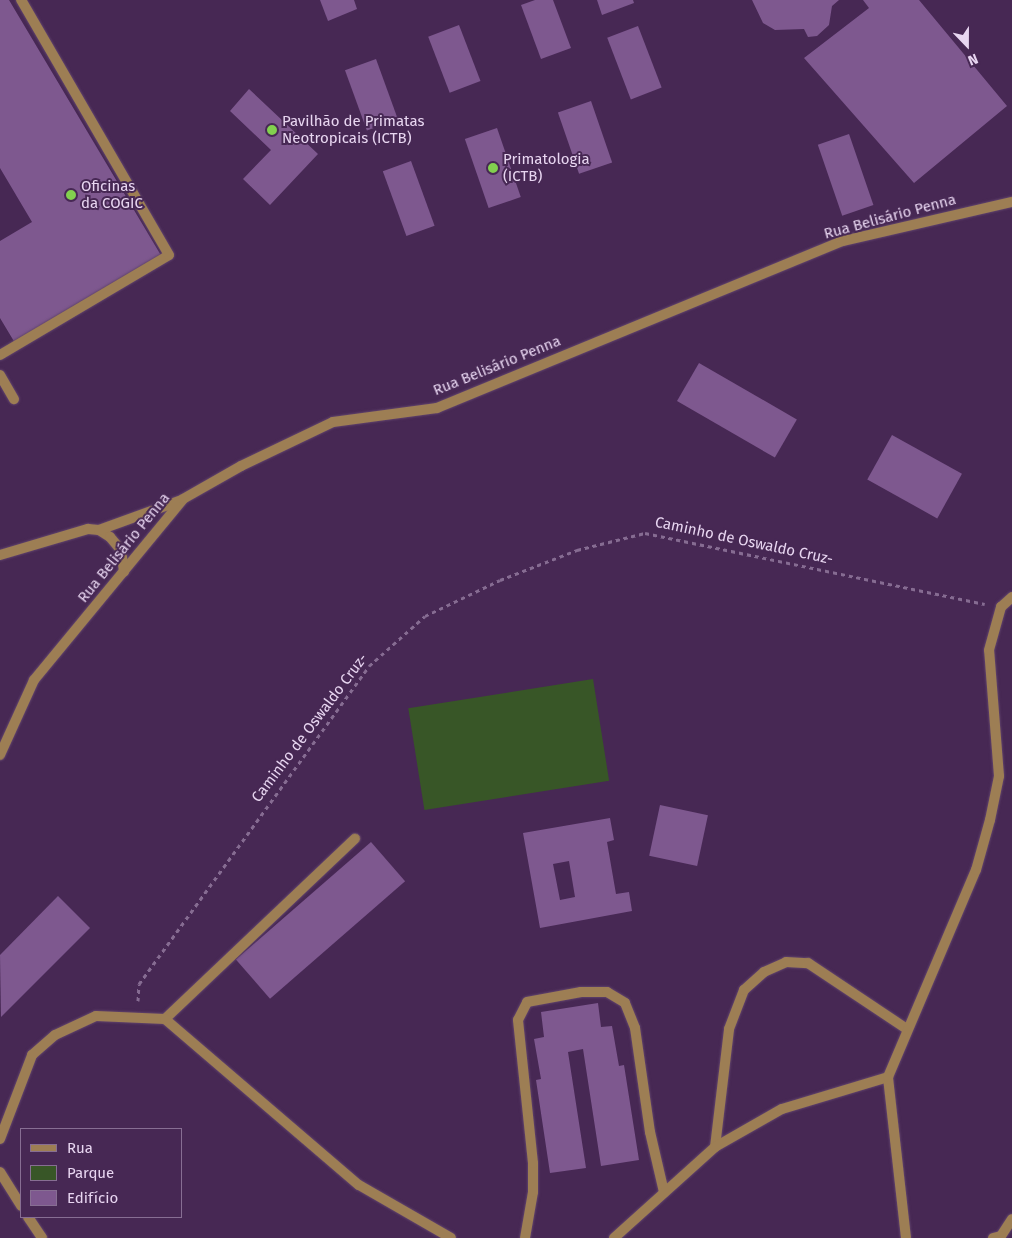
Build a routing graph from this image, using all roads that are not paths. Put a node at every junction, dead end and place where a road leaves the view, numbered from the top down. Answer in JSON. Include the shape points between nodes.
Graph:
{"nodes":[{"id":1,"x":21,"y":0,"type":"edge"},
{"id":2,"x":1012,"y":202,"type":"edge"},
{"id":3,"x":0,"y":355,"type":"edge"},
{"id":4,"x":0,"y":375,"type":"edge"},
{"id":5,"x":14,"y":399,"type":"dead end"},
{"id":6,"x":183,"y":499,"type":"junction"},
{"id":7,"x":99,"y":530,"type":"junction"},
{"id":8,"x":0,"y":555,"type":"edge"},
{"id":9,"x":124,"y":572,"type":"junction"},
{"id":10,"x":1012,"y":597,"type":"edge"},
{"id":11,"x":0,"y":755,"type":"edge"},
{"id":12,"x":355,"y":839,"type":"dead end"},
{"id":13,"x":164,"y":1019,"type":"junction"},
{"id":14,"x":907,"y":1029,"type":"junction"},
{"id":15,"x":888,"y":1077,"type":"junction"},
{"id":16,"x":0,"y":1139,"type":"edge"},
{"id":17,"x":714,"y":1147,"type":"junction"},
{"id":18,"x":0,"y":1172,"type":"edge"},
{"id":19,"x":664,"y":1192,"type":"junction"},
{"id":20,"x":20,"y":1204,"type":"edge"},
{"id":21,"x":29,"y":1218,"type":"edge"},
{"id":22,"x":1012,"y":1219,"type":"edge"},
{"id":23,"x":997,"y":1237,"type":"edge"},
{"id":24,"x":42,"y":1238,"type":"edge"},
{"id":25,"x":451,"y":1238,"type":"edge"},
{"id":26,"x":526,"y":1238,"type":"edge"},
{"id":27,"x":614,"y":1238,"type":"edge"},
{"id":28,"x":906,"y":1238,"type":"edge"}],
"edges":[{"from":1,"to":3,"type":"street","via":[[169,255]]},
{"from":2,"to":6,"type":"street","name":"Rua Belisário Penna","via":[[843,241],[437,408],[333,422],[241,466]]},
{"from":4,"to":5,"type":"street"},
{"from":6,"to":7,"type":"street"},
{"from":6,"to":9,"type":"street","name":"Rua Belisário Penna"},
{"from":7,"to":8,"type":"street","via":[[88,530]]},
{"from":7,"to":9,"type":"street","via":[[121,550]]},
{"from":9,"to":11,"type":"street","name":"Rua Belisário Penna","via":[[34,680]]},
{"from":10,"to":14,"type":"street","via":[[1001,607],[989,650],[999,776],[990,820],[976,870]]},
{"from":12,"to":13,"type":"street"},
{"from":13,"to":16,"type":"street","via":[[137,1015],[96,1016],[55,1035],[32,1055]]},
{"from":13,"to":25,"type":"street","via":[[359,1184]]},
{"from":14,"to":15,"type":"street"},
{"from":14,"to":17,"type":"street","via":[[808,963],[786,962],[764,972],[744,990],[729,1029]]},
{"from":15,"to":17,"type":"street","via":[[782,1109]]},
{"from":15,"to":28,"type":"street"},
{"from":17,"to":19,"type":"street"},
{"from":18,"to":20,"type":"street"},
{"from":19,"to":26,"type":"street","via":[[650,1132],[635,1028],[625,1003],[608,992],[581,992],[527,1002],[518,1020],[534,1192]]},
{"from":19,"to":27,"type":"street"},
{"from":21,"to":24,"type":"street"},
{"from":22,"to":23,"type":"street"}]}
